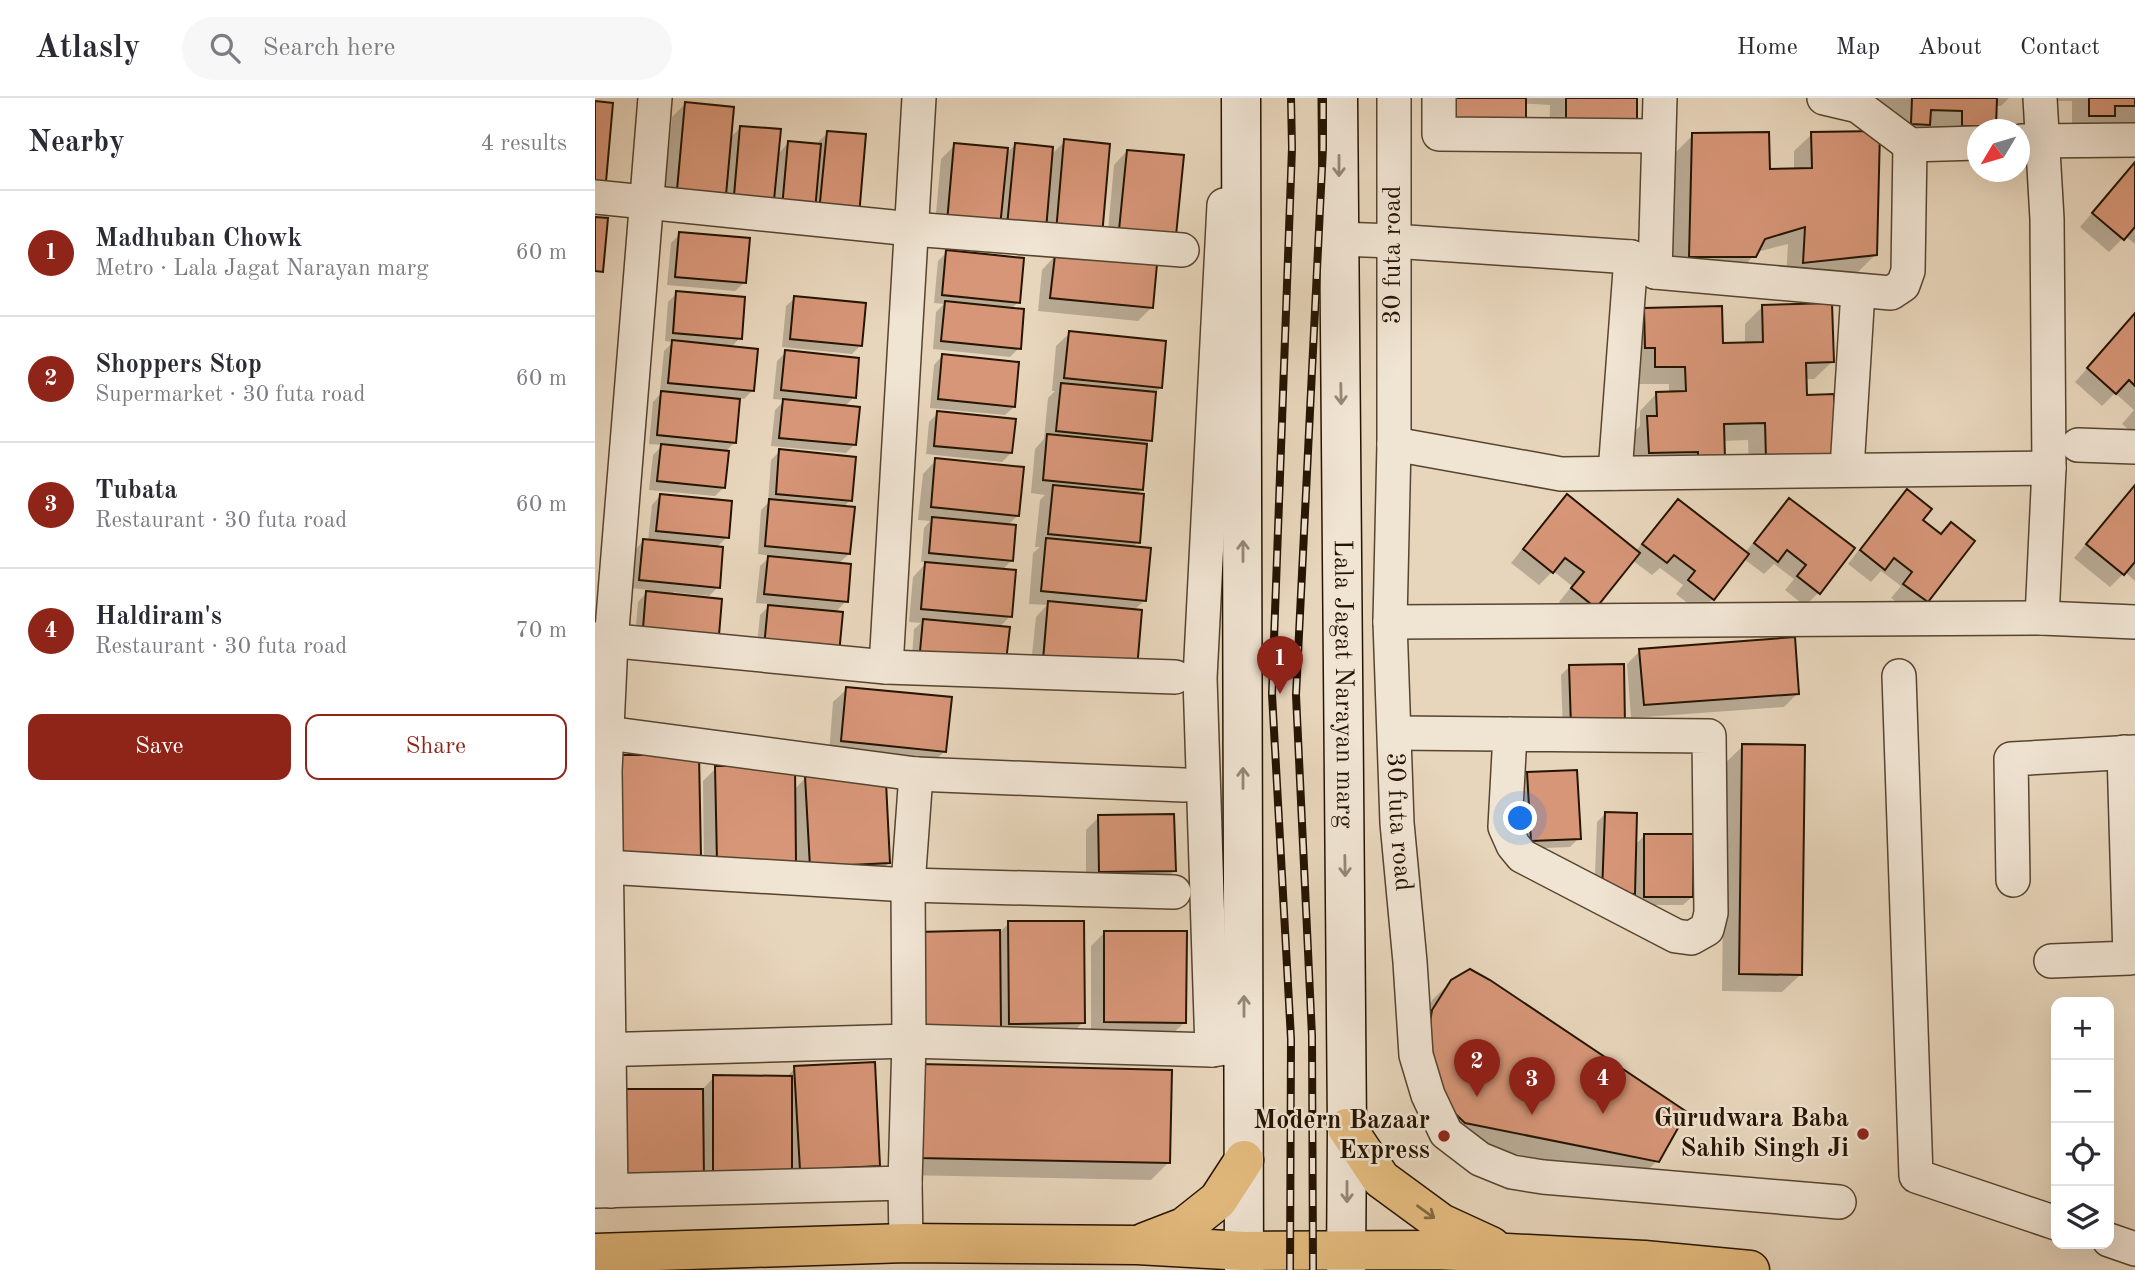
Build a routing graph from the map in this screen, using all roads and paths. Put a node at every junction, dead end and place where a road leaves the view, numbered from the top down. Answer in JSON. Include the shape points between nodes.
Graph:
{"nodes":[{"id":1,"x":655,"y":98,"type":"edge"},
{"id":2,"x":919,"y":98,"type":"edge"},
{"id":3,"x":1230,"y":98,"type":"edge"},
{"id":4,"x":1241,"y":98,"type":"edge"},
{"id":5,"x":1338,"y":98,"type":"edge"},
{"id":6,"x":1394,"y":98,"type":"edge"},
{"id":7,"x":1439,"y":98,"type":"edge"},
{"id":8,"x":1660,"y":98,"type":"edge"},
{"id":9,"x":1824,"y":98,"type":"edge"},
{"id":10,"x":2040,"y":98,"type":"edge"},
{"id":11,"x":1858,"y":102,"type":"edge"},
{"id":12,"x":1657,"y":136,"type":"junction"},
{"id":13,"x":2135,"y":140,"type":"edge"},
{"id":14,"x":2031,"y":141,"type":"edge"},
{"id":15,"x":1967,"y":143,"type":"edge"},
{"id":16,"x":1910,"y":145,"type":"junction"},
{"id":17,"x":595,"y":197,"type":"edge"},
{"id":18,"x":646,"y":202,"type":"junction"},
{"id":19,"x":912,"y":229,"type":"junction"},
{"id":20,"x":1339,"y":239,"type":"junction"},
{"id":21,"x":1393,"y":241,"type":"junction"},
{"id":22,"x":1182,"y":250,"type":"dead end"},
{"id":23,"x":1643,"y":265,"type":"junction"},
{"id":24,"x":1858,"y":291,"type":"junction"},
{"id":25,"x":1394,"y":444,"type":"junction"},
{"id":26,"x":2078,"y":445,"type":"dead end"},
{"id":27,"x":2135,"y":447,"type":"edge"},
{"id":28,"x":2049,"y":468,"type":"junction"},
{"id":29,"x":1847,"y":469,"type":"junction"},
{"id":30,"x":1615,"y":473,"type":"junction"},
{"id":31,"x":2042,"y":618,"type":"junction"},
{"id":32,"x":1390,"y":622,"type":"junction"},
{"id":33,"x":2135,"y":622,"type":"edge"},
{"id":34,"x":603,"y":640,"type":"edge"},
{"id":35,"x":886,"y":667,"type":"junction"},
{"id":36,"x":1899,"y":676,"type":"dead end"},
{"id":37,"x":1175,"y":677,"type":"dead end"},
{"id":38,"x":607,"y":733,"type":"junction"},
{"id":39,"x":1395,"y":733,"type":"junction"},
{"id":40,"x":1510,"y":734,"type":"junction"},
{"id":41,"x":2130,"y":752,"type":"edge"},
{"id":42,"x":916,"y":774,"type":"junction"},
{"id":43,"x":1184,"y":785,"type":"dead end"},
{"id":44,"x":601,"y":867,"type":"edge"},
{"id":45,"x":2013,"y":880,"type":"dead end"},
{"id":46,"x":908,"y":885,"type":"junction"},
{"id":47,"x":1174,"y":892,"type":"dead end"},
{"id":48,"x":2051,"y":961,"type":"dead end"},
{"id":49,"x":909,"y":1041,"type":"junction"},
{"id":50,"x":1228,"y":1048,"type":"junction"},
{"id":51,"x":602,"y":1050,"type":"edge"},
{"id":52,"x":1347,"y":1128,"type":"junction"},
{"id":53,"x":1244,"y":1160,"type":"junction"},
{"id":54,"x":905,"y":1183,"type":"junction"},
{"id":55,"x":603,"y":1191,"type":"edge"},
{"id":56,"x":1839,"y":1202,"type":"dead end"},
{"id":57,"x":2051,"y":1221,"type":"edge"},
{"id":58,"x":2114,"y":1242,"type":"edge"},
{"id":59,"x":906,"y":1243,"type":"junction"},
{"id":60,"x":1137,"y":1245,"type":"junction"},
{"id":61,"x":2135,"y":1249,"type":"edge"},
{"id":62,"x":595,"y":1253,"type":"edge"},
{"id":63,"x":636,"y":1253,"type":"junction"},
{"id":64,"x":1507,"y":1253,"type":"junction"},
{"id":65,"x":1244,"y":1260,"type":"edge"},
{"id":66,"x":1346,"y":1260,"type":"edge"},
{"id":67,"x":1174,"y":1270,"type":"edge"},
{"id":68,"x":1750,"y":1270,"type":"edge"}],
"edges":[{"from":1,"to":18,"type":"street"},
{"from":2,"to":19,"type":"street"},
{"from":3,"to":50,"type":"street","via":[[1201,678]]},
{"from":50,"to":4,"type":"main road","one_way":true},
{"from":5,"to":20,"type":"main road","name":"Lala Jagat Narayan marg","one_way":true},
{"from":6,"to":21,"type":"street","name":"30 futa road"},
{"from":7,"to":12,"type":"street","via":[[1439,134]]},
{"from":8,"to":12,"type":"street"},
{"from":9,"to":11,"type":"street"},
{"from":10,"to":14,"type":"street"},
{"from":11,"to":16,"type":"street"},
{"from":12,"to":23,"type":"street"},
{"from":13,"to":14,"type":"street"},
{"from":14,"to":28,"type":"street","via":[[2046,219]]},
{"from":15,"to":16,"type":"street"},
{"from":16,"to":24,"type":"street","via":[[1908,271],[1903,285],[1891,293]]},
{"from":17,"to":18,"type":"street"},
{"from":18,"to":19,"type":"street"},
{"from":18,"to":34,"type":"street"},
{"from":19,"to":22,"type":"street"},
{"from":19,"to":35,"type":"street"},
{"from":20,"to":21,"type":"street"},
{"from":20,"to":52,"type":"main road","name":"Lala Jagat Narayan marg","one_way":true},
{"from":21,"to":23,"type":"street"},
{"from":21,"to":25,"type":"street","name":"30 futa road"},
{"from":23,"to":24,"type":"street"},
{"from":23,"to":30,"type":"street"},
{"from":24,"to":29,"type":"street"},
{"from":25,"to":30,"type":"street","via":[[1561,474]]},
{"from":25,"to":32,"type":"street","name":"30 futa road"},
{"from":26,"to":27,"type":"street"},
{"from":28,"to":29,"type":"street"},
{"from":28,"to":31,"type":"street"},
{"from":29,"to":30,"type":"street"},
{"from":31,"to":32,"type":"street"},
{"from":31,"to":33,"type":"street"},
{"from":32,"to":39,"type":"street","name":"30 futa road"},
{"from":34,"to":35,"type":"street"},
{"from":34,"to":38,"type":"street"},
{"from":35,"to":37,"type":"street"},
{"from":36,"to":57,"type":"street","via":[[1916,1176]]},
{"from":38,"to":42,"type":"street"},
{"from":38,"to":44,"type":"street"},
{"from":39,"to":40,"type":"street"},
{"from":39,"to":56,"type":"street","name":"30 futa road","via":[[1397,822],[1416,1055],[1428,1096],[1446,1133],[1480,1159],[1513,1172]]},
{"from":40,"to":40,"type":"street","via":[[1709,736],[1711,913],[1707,929],[1691,938],[1676,936],[1522,856],[1505,827]]},
{"from":41,"to":45,"type":"street","via":[[2011,759]]},
{"from":41,"to":48,"type":"street","via":[[2130,958]]},
{"from":42,"to":43,"type":"street"},
{"from":42,"to":46,"type":"street"},
{"from":44,"to":46,"type":"street"},
{"from":44,"to":51,"type":"street"},
{"from":46,"to":47,"type":"street"},
{"from":46,"to":49,"type":"street"},
{"from":49,"to":50,"type":"street"},
{"from":49,"to":51,"type":"street"},
{"from":49,"to":54,"type":"street"},
{"from":50,"to":53,"type":"main road"},
{"from":51,"to":55,"type":"street"},
{"from":52,"to":64,"type":"main road","one_way":true,"via":[[1381,1179],[1441,1223]]},
{"from":52,"to":66,"type":"main road","name":"Lala Jagat Narayan marg","one_way":true},
{"from":53,"to":60,"type":"main road","via":[[1219,1200],[1184,1227]]},
{"from":53,"to":65,"type":"main road"},
{"from":54,"to":55,"type":"street"},
{"from":54,"to":59,"type":"street"},
{"from":58,"to":61,"type":"street"},
{"from":59,"to":60,"type":"main road"},
{"from":59,"to":63,"type":"main road"},
{"from":60,"to":65,"type":"main road"},
{"from":62,"to":63,"type":"main road"},
{"from":63,"to":67,"type":"main road","via":[[717,1264],[1083,1260]]},
{"from":64,"to":66,"type":"main road","via":[[1434,1250]]},
{"from":64,"to":68,"type":"main road"},
{"from":65,"to":66,"type":"main road"}]}
